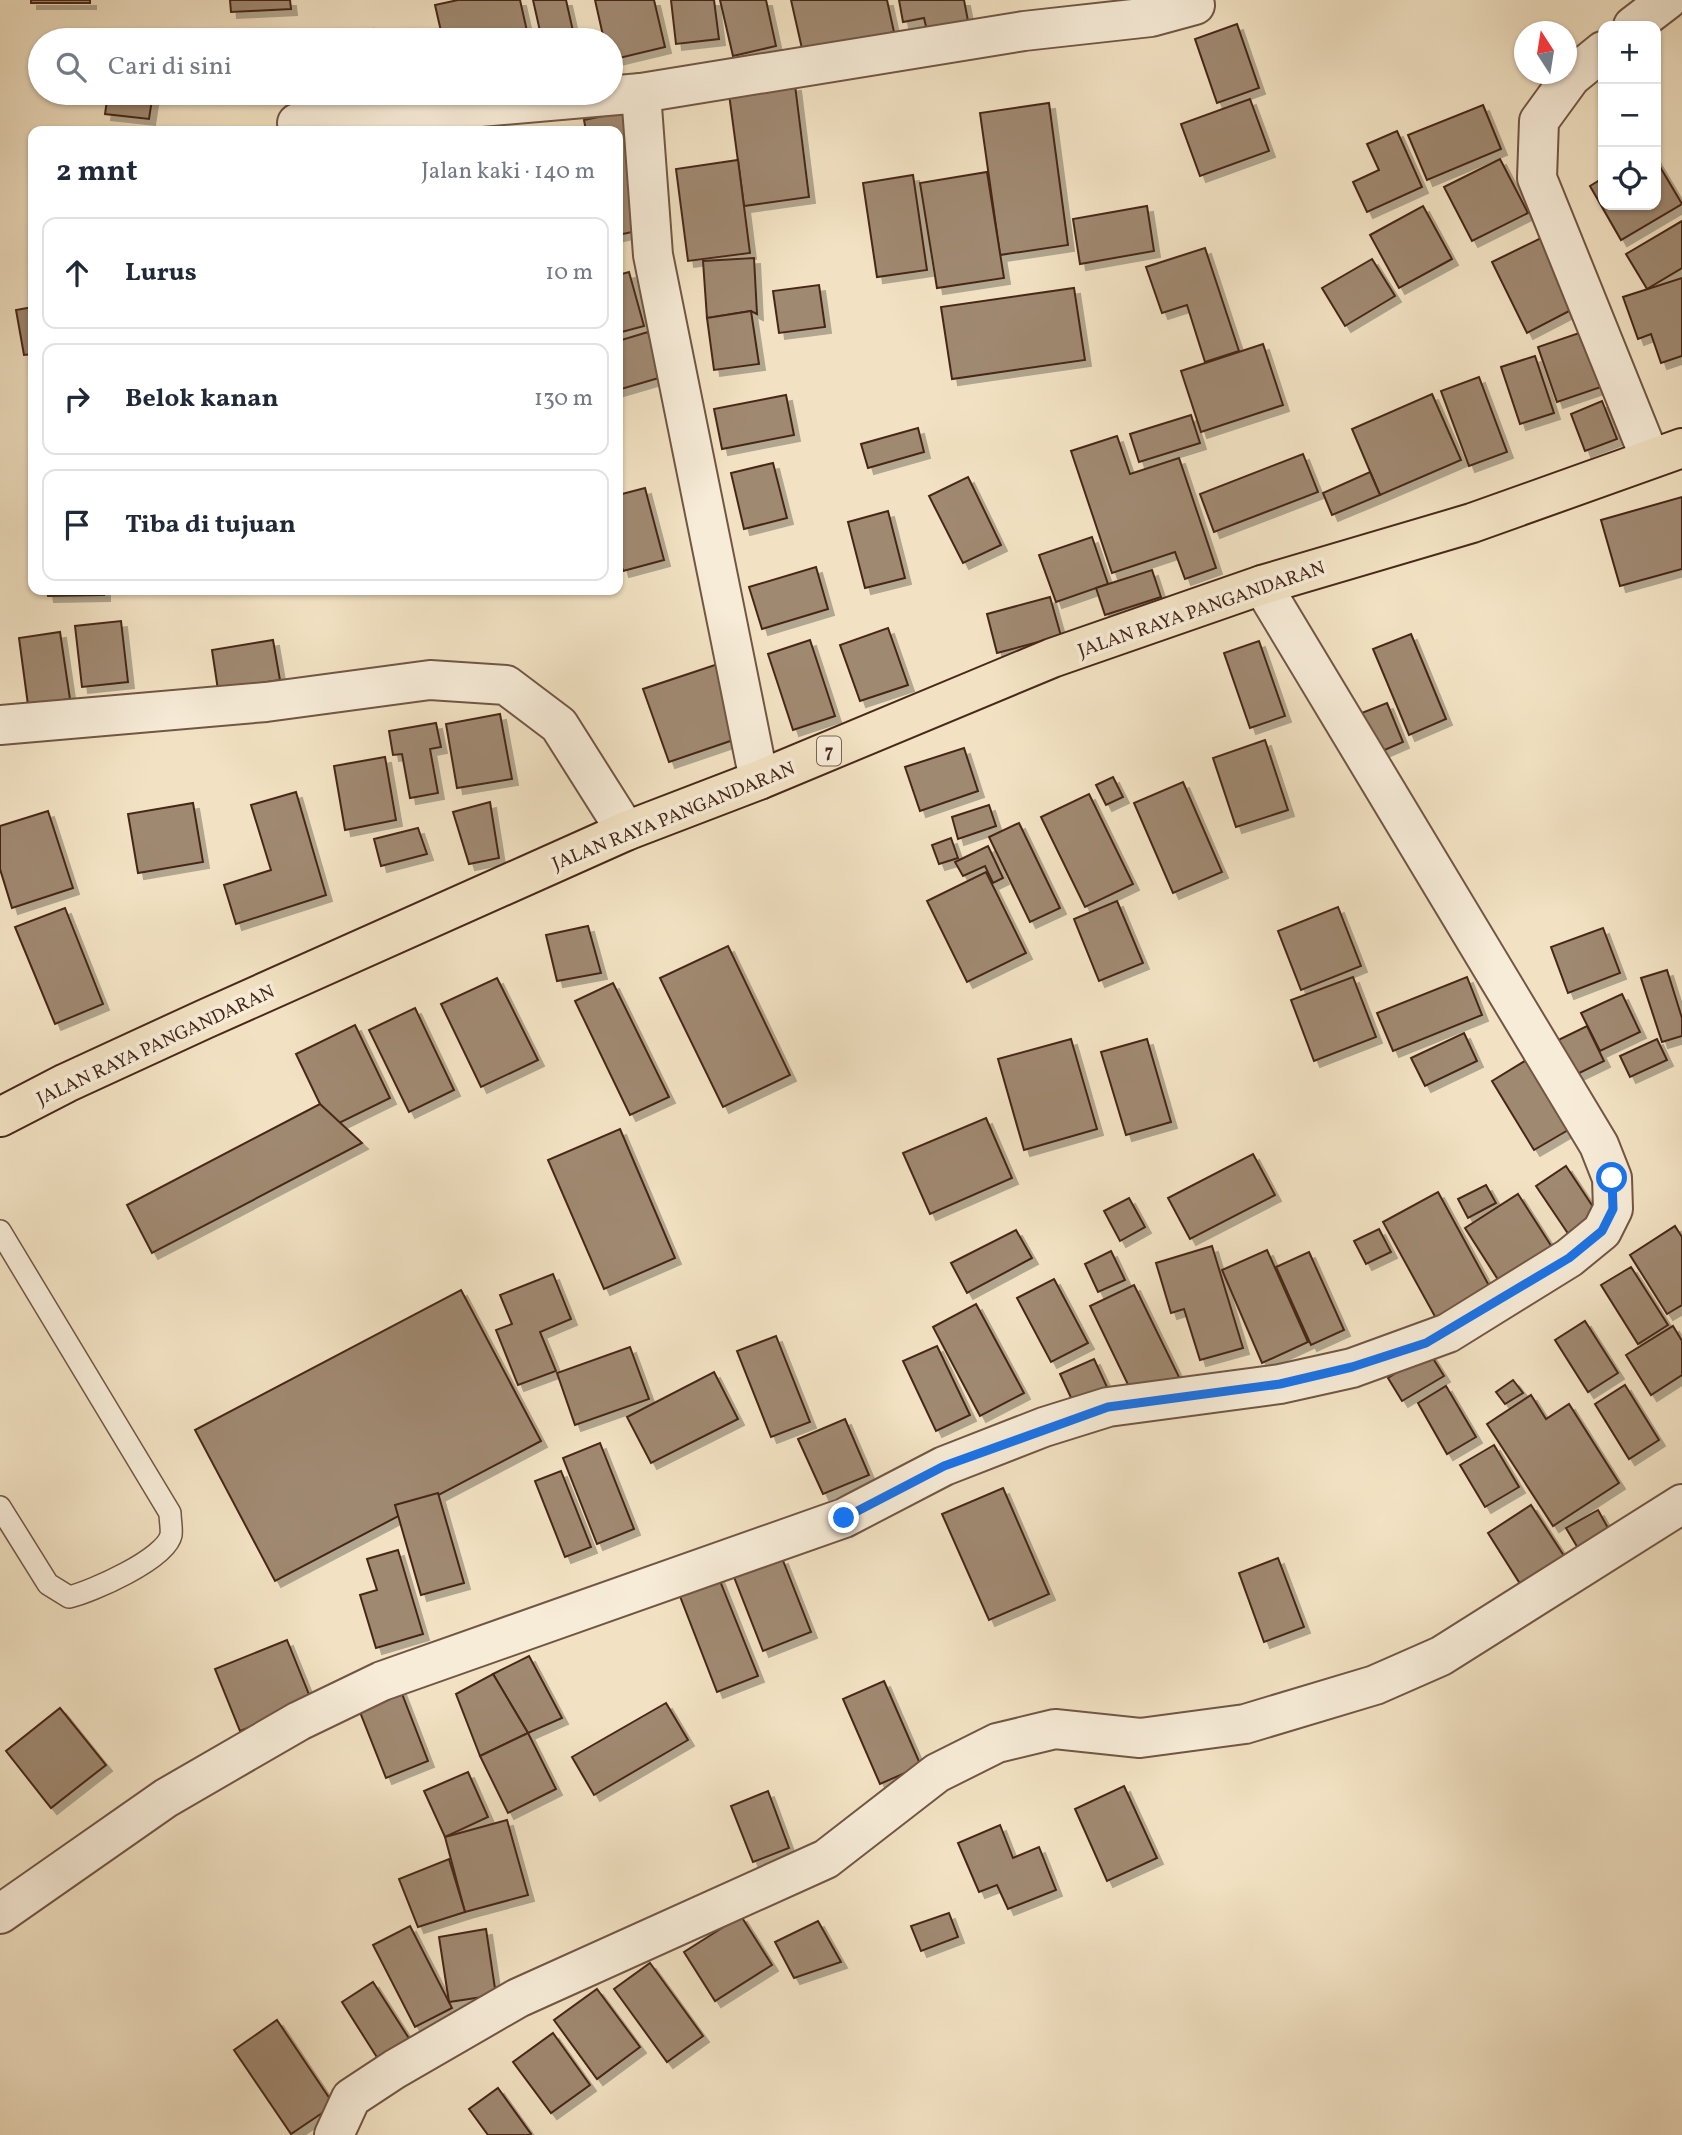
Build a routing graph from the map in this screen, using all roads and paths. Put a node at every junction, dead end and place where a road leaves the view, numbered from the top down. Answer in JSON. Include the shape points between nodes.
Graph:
{"nodes":[{"id":1,"x":1667,"y":0,"type":"edge"},
{"id":2,"x":1195,"y":5,"type":"dead end"},
{"id":3,"x":1640,"y":21,"type":"edge"},
{"id":4,"x":1598,"y":55,"type":"edge"},
{"id":5,"x":642,"y":93,"type":"junction"},
{"id":6,"x":623,"y":95,"type":"edge"},
{"id":7,"x":504,"y":105,"type":"edge"},
{"id":8,"x":297,"y":123,"type":"dead end"},
{"id":9,"x":1666,"y":453,"type":"edge"},
{"id":10,"x":1262,"y":585,"type":"junction"},
{"id":11,"x":0,"y":725,"type":"edge"},
{"id":12,"x":758,"y":780,"type":"junction"},
{"id":13,"x":625,"y":831,"type":"junction"},
{"id":14,"x":0,"y":1117,"type":"edge"},
{"id":15,"x":0,"y":1231,"type":"edge"},
{"id":16,"x":1682,"y":1503,"type":"edge"},
{"id":17,"x":0,"y":1507,"type":"edge"},
{"id":18,"x":0,"y":1913,"type":"edge"},
{"id":19,"x":334,"y":2135,"type":"edge"}],
"edges":[{"from":1,"to":3,"type":"street"},
{"from":2,"to":5,"type":"street","via":[[1151,18],[1024,31]]},
{"from":4,"to":9,"type":"street","via":[[1571,77],[1539,121],[1537,178]]},
{"from":5,"to":6,"type":"street"},
{"from":5,"to":12,"type":"street","via":[[653,255]]},
{"from":7,"to":8,"type":"street"},
{"from":9,"to":10,"type":"highway","name":"JALAN RAYA PANGANDARAN","number":"7","via":[[1472,523]]},
{"from":10,"to":12,"type":"highway","name":"JALAN RAYA PANGANDARAN","number":"7","via":[[1052,658]]},
{"from":10,"to":18,"type":"street","via":[[1599,1146],[1612,1178],[1613,1209],[1602,1231],[1569,1258],[1426,1343],[1280,1384],[1108,1407],[1083,1415],[944,1466],[844,1518],[382,1681],[299,1721],[166,1798]]},
{"from":11,"to":13,"type":"street","via":[[266,702],[430,680],[506,685],[559,725]]},
{"from":12,"to":13,"type":"highway","name":"JALAN RAYA PANGANDARAN","number":"7"},
{"from":13,"to":14,"type":"highway","name":"JALAN RAYA PANGANDARAN","number":"7","via":[[192,1025]]},
{"from":15,"to":17,"type":"lane","via":[[170,1513],[171,1537],[160,1552],[88,1592],[69,1597],[48,1584]]},
{"from":16,"to":19,"type":"street","via":[[1441,1656],[1375,1685],[1245,1724],[1140,1738],[1055,1729],[997,1743],[937,1773],[826,1859],[518,1998],[395,2069],[351,2098]]}]}
